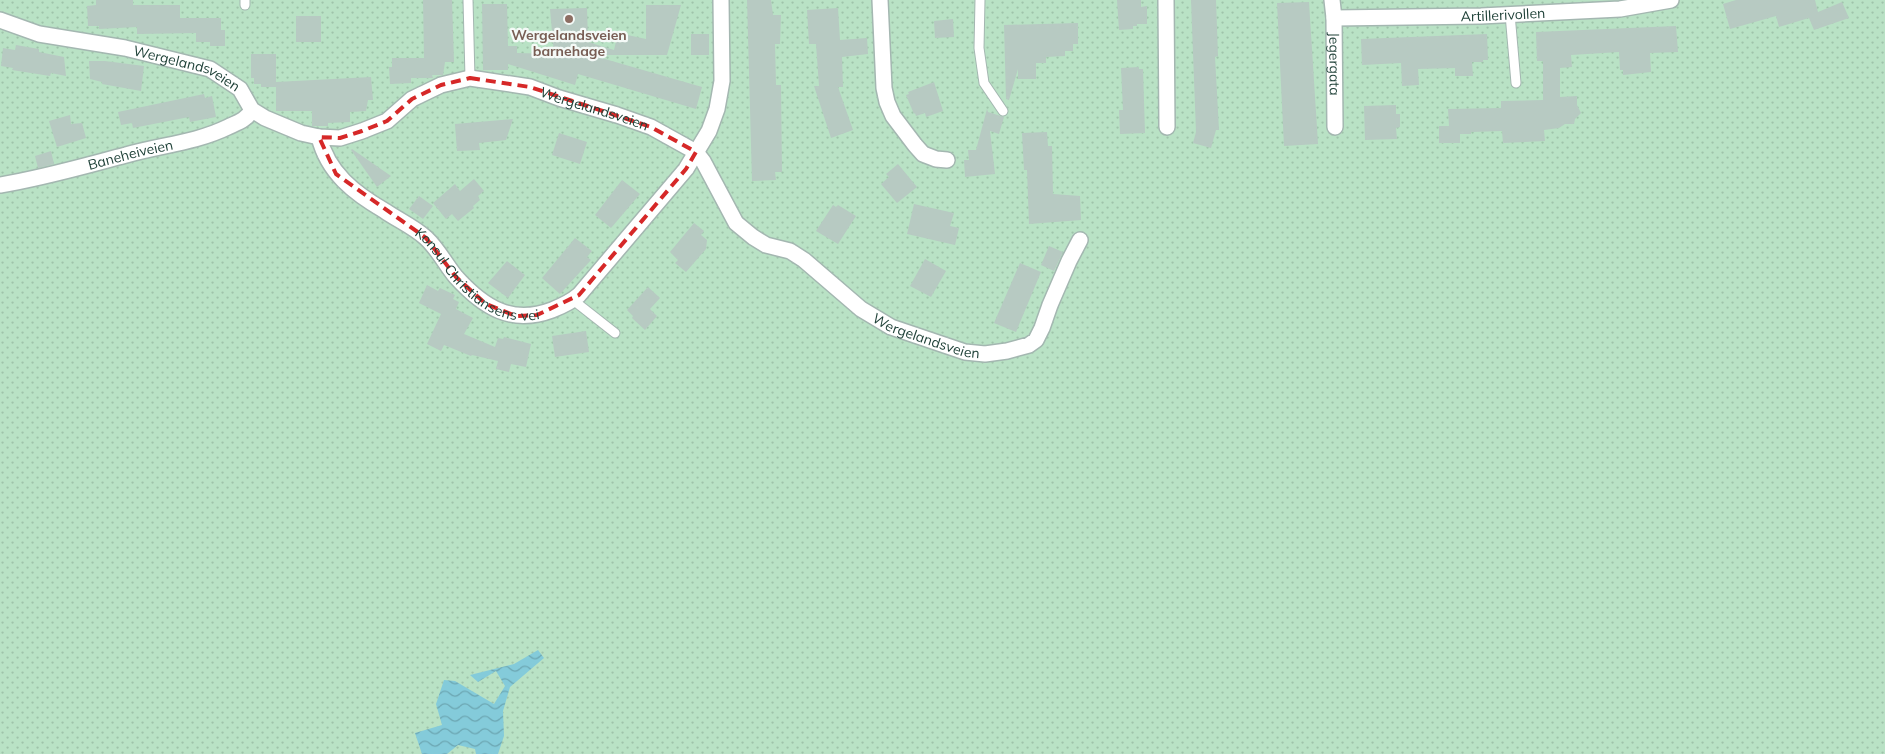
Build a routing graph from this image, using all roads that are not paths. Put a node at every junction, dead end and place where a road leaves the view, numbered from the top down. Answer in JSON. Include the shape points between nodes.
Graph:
{"nodes":[{"id":1,"x":468,"y":0,"type":"edge"},
{"id":2,"x":721,"y":0,"type":"edge"},
{"id":3,"x":880,"y":0,"type":"edge"},
{"id":4,"x":980,"y":0,"type":"edge"},
{"id":5,"x":1166,"y":0,"type":"edge"},
{"id":6,"x":1332,"y":0,"type":"edge"},
{"id":7,"x":1671,"y":0,"type":"edge"},
{"id":8,"x":1510,"y":14,"type":"junction"},
{"id":9,"x":1334,"y":18,"type":"junction"},
{"id":10,"x":0,"y":20,"type":"edge"},
{"id":11,"x":470,"y":78,"type":"junction"},
{"id":12,"x":1516,"y":83,"type":"dead end"},
{"id":13,"x":252,"y":110,"type":"junction"},
{"id":14,"x":1003,"y":111,"type":"dead end"},
{"id":15,"x":1167,"y":127,"type":"dead end"},
{"id":16,"x":1335,"y":127,"type":"dead end"},
{"id":17,"x":319,"y":137,"type":"junction"},
{"id":18,"x":696,"y":152,"type":"junction"},
{"id":19,"x":947,"y":160,"type":"dead end"},
{"id":20,"x":0,"y":185,"type":"edge"},
{"id":21,"x":1080,"y":240,"type":"dead end"},
{"id":22,"x":573,"y":300,"type":"junction"},
{"id":23,"x":615,"y":334,"type":"dead end"}],
"edges":[{"from":1,"to":11,"type":"lane"},
{"from":2,"to":18,"type":"street","name":"Konsul Christiansens vei","via":[[722,73],[718,109]]},
{"from":3,"to":19,"type":"street","via":[[884,88],[893,116],[923,154]]},
{"from":4,"to":14,"type":"lane","via":[[978,29],[984,83]]},
{"from":5,"to":15,"type":"street"},
{"from":6,"to":9,"type":"street","name":"Jegergata"},
{"from":7,"to":8,"type":"street","name":"Artillerivollen","via":[[1620,9]]},
{"from":8,"to":9,"type":"street","name":"Artillerivollen"},
{"from":8,"to":12,"type":"lane"},
{"from":9,"to":16,"type":"street","name":"Jegergata"},
{"from":10,"to":13,"type":"street","name":"Wergelandsveien","via":[[40,34],[125,48],[210,69],[240,89]]},
{"from":11,"to":17,"type":"street","name":"Wergelandsveien","via":[[441,85],[420,95],[387,121],[362,131],[340,138]]},
{"from":11,"to":18,"type":"street","name":"Wergelandsveien","via":[[530,87],[617,115],[651,127]]},
{"from":13,"to":17,"type":"street","name":"Wergelandsveien","via":[[287,128]]},
{"from":13,"to":20,"type":"street","name":"Baneheiveien","via":[[247,118],[194,141]]},
{"from":17,"to":22,"type":"street","name":"Konsul Christiansens vei","via":[[322,152],[336,174],[360,195],[426,238],[456,277],[486,304],[516,316],[537,315]]},
{"from":18,"to":21,"type":"street","name":"Wergelandsveien","via":[[736,223],[753,237],[804,260],[861,309],[891,327],[965,352],[1007,351],[1036,340],[1068,261]]},
{"from":18,"to":22,"type":"street","name":"Konsul Christiansens vei","via":[[686,168]]},
{"from":22,"to":23,"type":"lane"}]}
